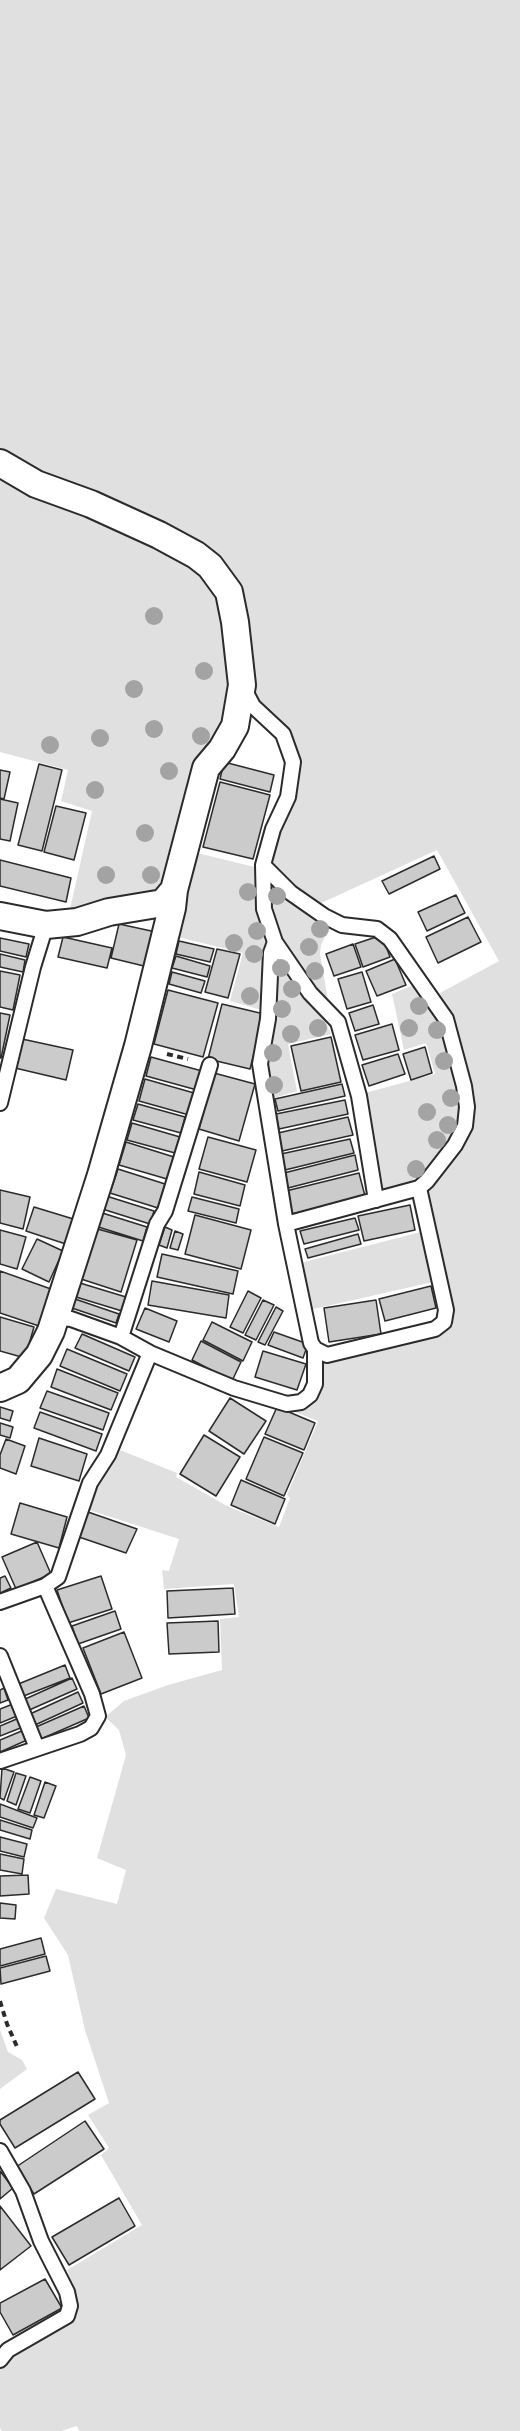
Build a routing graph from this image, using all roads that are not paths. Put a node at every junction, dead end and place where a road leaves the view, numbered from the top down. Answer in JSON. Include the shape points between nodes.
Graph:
{"nodes":[{"id":1,"x":0,"y":463,"type":"edge"},
{"id":2,"x":242,"y":685,"type":"junction"},
{"id":3,"x":263,"y":865,"type":"junction"},
{"id":4,"x":174,"y":890,"type":"junction"},
{"id":5,"x":0,"y":916,"type":"edge"},
{"id":6,"x":46,"y":925,"type":"junction"},
{"id":7,"x":275,"y":942,"type":"junction"},
{"id":8,"x":210,"y":1065,"type":"dead end"},
{"id":9,"x":0,"y":1103,"type":"edge"},
{"id":10,"x":419,"y":1188,"type":"junction"},
{"id":11,"x":376,"y":1200,"type":"junction"},
{"id":12,"x":286,"y":1224,"type":"junction"},
{"id":13,"x":56,"y":1317,"type":"junction"},
{"id":14,"x":121,"y":1337,"type":"junction"},
{"id":15,"x":315,"y":1350,"type":"junction"},
{"id":16,"x":150,"y":1353,"type":"junction"},
{"id":17,"x":0,"y":1388,"type":"edge"},
{"id":18,"x":45,"y":1586,"type":"junction"},
{"id":19,"x":0,"y":1602,"type":"edge"},
{"id":20,"x":0,"y":1656,"type":"edge"},
{"id":21,"x":37,"y":1748,"type":"junction"},
{"id":22,"x":0,"y":1761,"type":"edge"},
{"id":23,"x":0,"y":2151,"type":"edge"},
{"id":24,"x":0,"y":2337,"type":"edge"},
{"id":25,"x":4,"y":2355,"type":"edge"}],
"edges":[{"from":1,"to":2,"type":"street","via":[[36,484],[159,535],[210,567],[229,592]]},
{"from":2,"to":3,"type":"lane","via":[[253,706],[283,734],[293,762],[288,797],[273,829]]},
{"from":2,"to":4,"type":"street","via":[[235,726],[201,781]]},
{"from":3,"to":7,"type":"lane","via":[[264,909]]},
{"from":3,"to":10,"type":"lane","via":[[324,916],[342,925],[377,928],[390,939],[446,1019],[464,1086],[465,1126],[455,1146]]},
{"from":4,"to":6,"type":"street","via":[[163,903]]},
{"from":4,"to":13,"type":"street","via":[[138,1046]]},
{"from":5,"to":6,"type":"street"},
{"from":6,"to":9,"type":"lane"},
{"from":7,"to":11,"type":"lane","via":[[310,993],[338,1022],[359,1096]]},
{"from":7,"to":12,"type":"lane","via":[[260,1064]]},
{"from":8,"to":14,"type":"lane"},
{"from":10,"to":11,"type":"lane"},
{"from":10,"to":15,"type":"lane","via":[[446,1310],[444,1322],[435,1329],[327,1355]]},
{"from":11,"to":12,"type":"lane"},
{"from":12,"to":15,"type":"lane"},
{"from":13,"to":14,"type":"lane"},
{"from":13,"to":17,"type":"street","via":[[39,1354],[18,1380]]},
{"from":14,"to":16,"type":"lane"},
{"from":15,"to":16,"type":"lane","via":[[315,1384],[310,1395],[301,1402],[287,1404],[234,1388]]},
{"from":16,"to":18,"type":"lane","via":[[108,1455],[90,1483],[62,1570]]},
{"from":18,"to":19,"type":"lane"},
{"from":18,"to":21,"type":"lane","via":[[98,1716],[91,1728]]},
{"from":20,"to":21,"type":"lane"},
{"from":21,"to":22,"type":"lane"},
{"from":23,"to":25,"type":"lane","via":[[23,2192],[70,2306],[67,2316]]},
{"from":24,"to":25,"type":"lane"}]}
